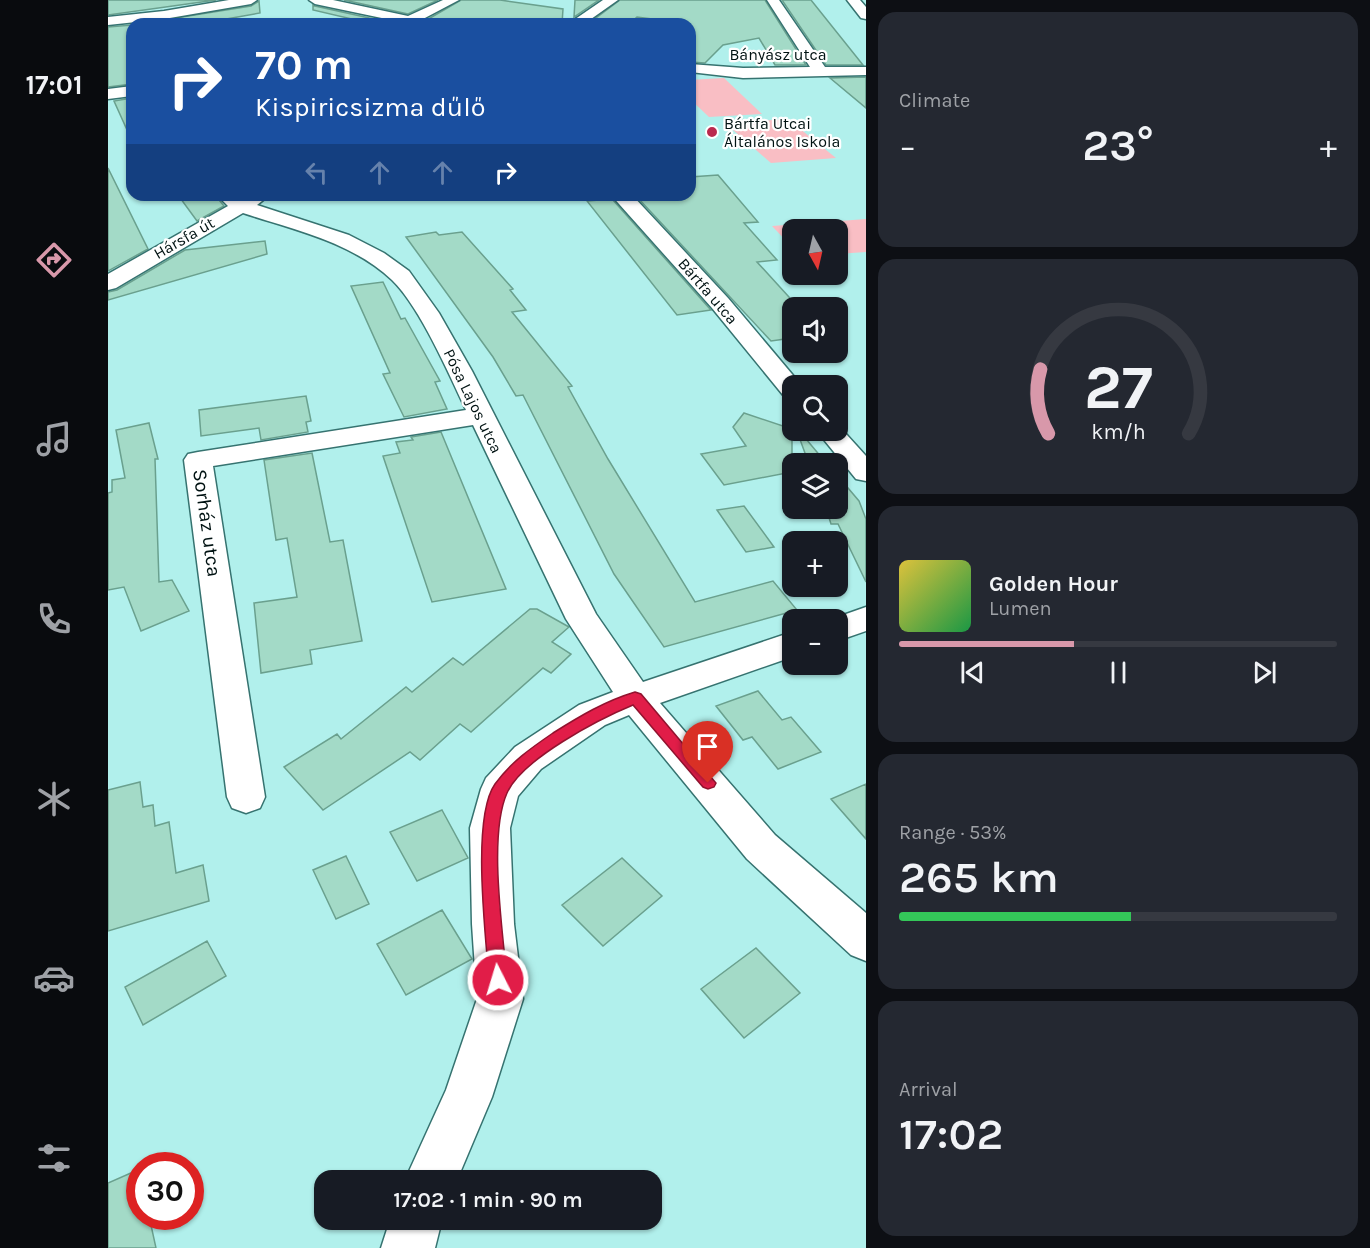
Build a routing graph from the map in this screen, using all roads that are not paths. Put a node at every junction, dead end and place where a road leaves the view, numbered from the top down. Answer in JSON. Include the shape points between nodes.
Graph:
{"nodes":[{"id":1,"x":251,"y":0,"type":"edge"},
{"id":2,"x":315,"y":0,"type":"edge"},
{"id":3,"x":453,"y":0,"type":"edge"},
{"id":4,"x":612,"y":0,"type":"edge"},
{"id":5,"x":773,"y":0,"type":"edge"},
{"id":6,"x":853,"y":0,"type":"edge"},
{"id":7,"x":866,"y":15,"type":"edge"},
{"id":8,"x":133,"y":17,"type":"edge"},
{"id":9,"x":126,"y":18,"type":"edge"},
{"id":10,"x":389,"y":18,"type":"edge"},
{"id":11,"x":414,"y":18,"type":"edge"},
{"id":12,"x":584,"y":18,"type":"edge"},
{"id":13,"x":108,"y":21,"type":"edge"},
{"id":14,"x":696,"y":69,"type":"edge"},
{"id":15,"x":866,"y":71,"type":"edge"},
{"id":16,"x":821,"y":72,"type":"junction"},
{"id":17,"x":126,"y":92,"type":"edge"},
{"id":18,"x":108,"y":94,"type":"edge"},
{"id":19,"x":240,"y":201,"type":"edge"},
{"id":20,"x":248,"y":201,"type":"edge"},
{"id":21,"x":627,"y":201,"type":"edge"},
{"id":22,"x":108,"y":283,"type":"edge"},
{"id":23,"x":782,"y":378,"type":"edge"},
{"id":24,"x":481,"y":416,"type":"junction"},
{"id":25,"x":838,"y":441,"type":"edge"},
{"id":26,"x":866,"y":473,"type":"edge"},
{"id":27,"x":866,"y":619,"type":"edge"},
{"id":28,"x":848,"y":625,"type":"edge"},
{"id":29,"x":782,"y":647,"type":"edge"},
{"id":30,"x":635,"y":698,"type":"junction"},
{"id":31,"x":246,"y":798,"type":"dead end"},
{"id":32,"x":866,"y":941,"type":"edge"},
{"id":33,"x":435,"y":1170,"type":"edge"},
{"id":34,"x":413,"y":1230,"type":"edge"},
{"id":35,"x":408,"y":1248,"type":"edge"}],
"edges":[{"from":1,"to":8,"type":"street"},
{"from":2,"to":10,"type":"street"},
{"from":3,"to":11,"type":"street"},
{"from":4,"to":12,"type":"street"},
{"from":5,"to":16,"type":"street"},
{"from":6,"to":7,"type":"street"},
{"from":9,"to":13,"type":"street"},
{"from":14,"to":16,"type":"street","name":"Bányász utca","via":[[743,73]]},
{"from":15,"to":16,"type":"street","name":"Bányász utca"},
{"from":17,"to":18,"type":"street"},
{"from":19,"to":22,"type":"street","name":"Hársfa út"},
{"from":20,"to":24,"type":"street","name":"Pósa Lajos utca","via":[[342,239],[377,257],[401,276],[433,323]]},
{"from":21,"to":23,"type":"street","name":"Bártfa utca"},
{"from":24,"to":30,"type":"street","name":"Pósa Lajos utca","via":[[582,619]]},
{"from":24,"to":31,"type":"street","name":"Sorház utca","via":[[198,460]]},
{"from":25,"to":26,"type":"street"},
{"from":27,"to":28,"type":"street"},
{"from":29,"to":30,"type":"street"},
{"from":30,"to":32,"type":"street","name":"Pósa Lajos utca","via":[[761,847]]},
{"from":30,"to":33,"type":"street","via":[[592,716],[528,758],[500,789],[490,828],[492,914],[500,999],[468,1097]]},
{"from":34,"to":35,"type":"street"}]}
